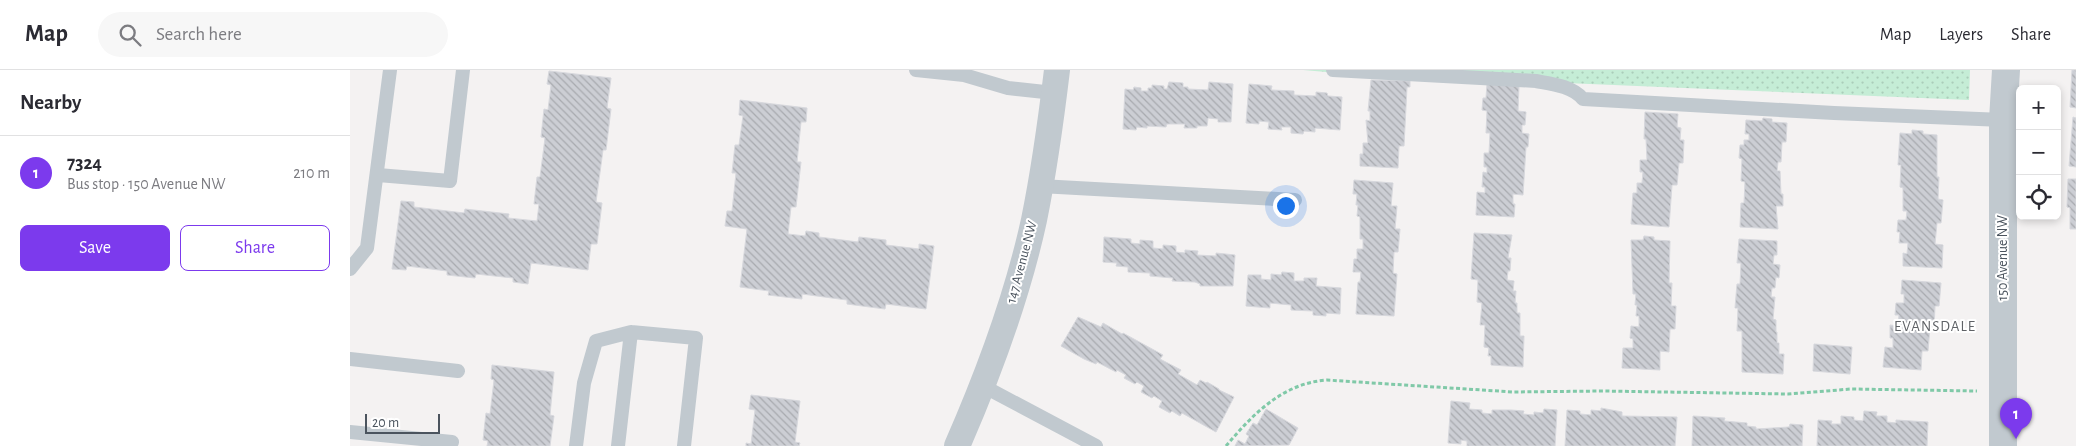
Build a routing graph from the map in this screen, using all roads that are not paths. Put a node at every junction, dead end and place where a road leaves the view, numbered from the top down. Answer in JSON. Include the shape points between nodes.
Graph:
{"nodes":[{"id":1,"x":390,"y":70,"type":"edge"},
{"id":2,"x":463,"y":70,"type":"edge"},
{"id":3,"x":916,"y":70,"type":"edge"},
{"id":4,"x":1333,"y":70,"type":"edge"},
{"id":5,"x":2006,"y":70,"type":"edge"},
{"id":6,"x":964,"y":72,"type":"edge"},
{"id":7,"x":1055,"y":82,"type":"edge"},
{"id":8,"x":2004,"y":120,"type":"junction"},
{"id":9,"x":378,"y":175,"type":"junction"},
{"id":10,"x":1040,"y":186,"type":"junction"},
{"id":11,"x":1295,"y":200,"type":"dead end"},
{"id":12,"x":350,"y":269,"type":"edge"},
{"id":13,"x":631,"y":332,"type":"junction"},
{"id":14,"x":350,"y":359,"type":"edge"},
{"id":15,"x":458,"y":370,"type":"dead end"},
{"id":16,"x":984,"y":386,"type":"junction"},
{"id":17,"x":350,"y":432,"type":"edge"},
{"id":18,"x":452,"y":442,"type":"dead end"},
{"id":19,"x":576,"y":446,"type":"edge"},
{"id":20,"x":618,"y":446,"type":"edge"},
{"id":21,"x":684,"y":446,"type":"edge"},
{"id":22,"x":957,"y":446,"type":"edge"},
{"id":23,"x":1096,"y":446,"type":"edge"},
{"id":24,"x":2003,"y":446,"type":"edge"}],
"edges":[{"from":1,"to":9,"type":"lane"},
{"from":2,"to":9,"type":"lane","via":[[450,181]]},
{"from":3,"to":6,"type":"lane"},
{"from":4,"to":8,"type":"lane","via":[[1536,82],[1566,88],[1583,99]]},
{"from":5,"to":8,"type":"street","name":"150 Avenue NW"},
{"from":6,"to":7,"type":"lane","via":[[1008,88]]},
{"from":7,"to":10,"type":"street","name":"147 Avenue NW"},
{"from":8,"to":24,"type":"street","name":"150 Avenue NW"},
{"from":9,"to":12,"type":"lane","via":[[367,248]]},
{"from":10,"to":11,"type":"lane"},
{"from":10,"to":16,"type":"street","name":"147 Avenue NW","via":[[1019,282]]},
{"from":13,"to":19,"type":"lane","via":[[596,341],[584,383]]},
{"from":13,"to":20,"type":"lane"},
{"from":13,"to":21,"type":"lane","via":[[696,338]]},
{"from":14,"to":15,"type":"lane"},
{"from":16,"to":22,"type":"street","name":"147 Avenue NW"},
{"from":16,"to":23,"type":"lane"},
{"from":17,"to":18,"type":"lane"}]}
